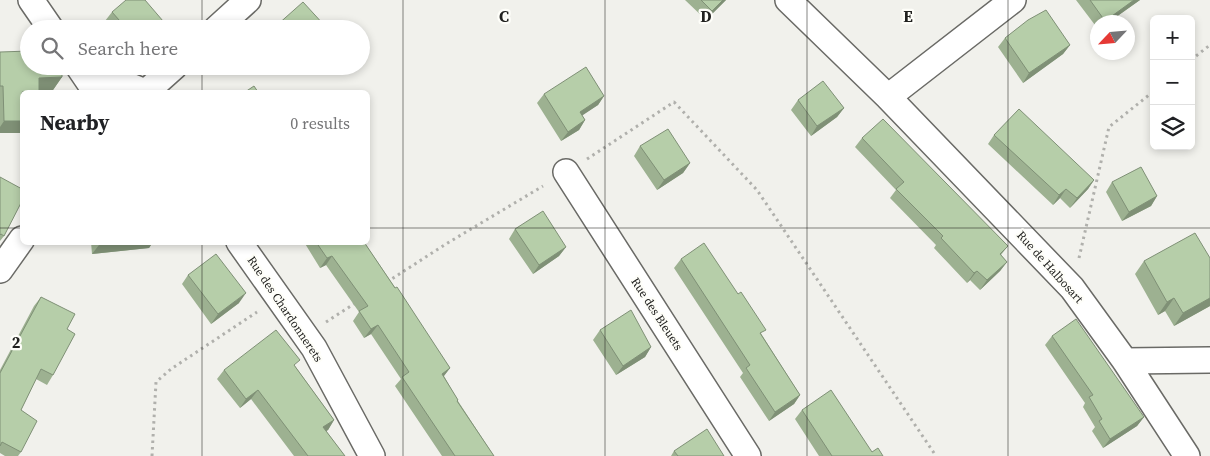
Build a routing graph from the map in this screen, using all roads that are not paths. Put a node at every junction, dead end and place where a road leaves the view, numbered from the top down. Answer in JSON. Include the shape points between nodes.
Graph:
{"nodes":[{"id":1,"x":31,"y":0,"type":"edge"},
{"id":2,"x":248,"y":0,"type":"edge"},
{"id":3,"x":788,"y":0,"type":"edge"},
{"id":4,"x":1013,"y":0,"type":"edge"},
{"id":5,"x":45,"y":20,"type":"edge"},
{"id":6,"x":226,"y":20,"type":"edge"},
{"id":7,"x":84,"y":75,"type":"edge"},
{"id":8,"x":165,"y":75,"type":"edge"},
{"id":9,"x":94,"y":90,"type":"edge"},
{"id":10,"x":99,"y":90,"type":"edge"},
{"id":11,"x":141,"y":90,"type":"edge"},
{"id":12,"x":147,"y":90,"type":"edge"},
{"id":13,"x":888,"y":97,"type":"junction"},
{"id":14,"x":566,"y":172,"type":"road end"},
{"id":15,"x":20,"y":242,"type":"edge"},
{"id":16,"x":241,"y":245,"type":"edge"},
{"id":17,"x":0,"y":270,"type":"edge"},
{"id":18,"x":1210,"y":360,"type":"edge"},
{"id":19,"x":1125,"y":361,"type":"junction"},
{"id":20,"x":372,"y":456,"type":"edge"},
{"id":21,"x":748,"y":456,"type":"edge"},
{"id":22,"x":1187,"y":456,"type":"edge"}],
"edges":[{"from":1,"to":5,"type":"street"},
{"from":2,"to":6,"type":"street"},
{"from":3,"to":13,"type":"street","name":"Rue de Halbosart"},
{"from":4,"to":13,"type":"street"},
{"from":7,"to":9,"type":"street"},
{"from":8,"to":12,"type":"street"},
{"from":10,"to":11,"type":"street","via":[[111,84],[129,84]]},
{"from":13,"to":19,"type":"street","name":"Rue de Halbosart","via":[[1072,288]]},
{"from":14,"to":21,"type":"street","name":"Rue des Bleuets"},
{"from":15,"to":17,"type":"street"},
{"from":16,"to":20,"type":"street","name":"Rue des Chardonnerets","via":[[314,348]]},
{"from":18,"to":19,"type":"street"},
{"from":19,"to":22,"type":"street","name":"Rue de Halbosart"}]}
